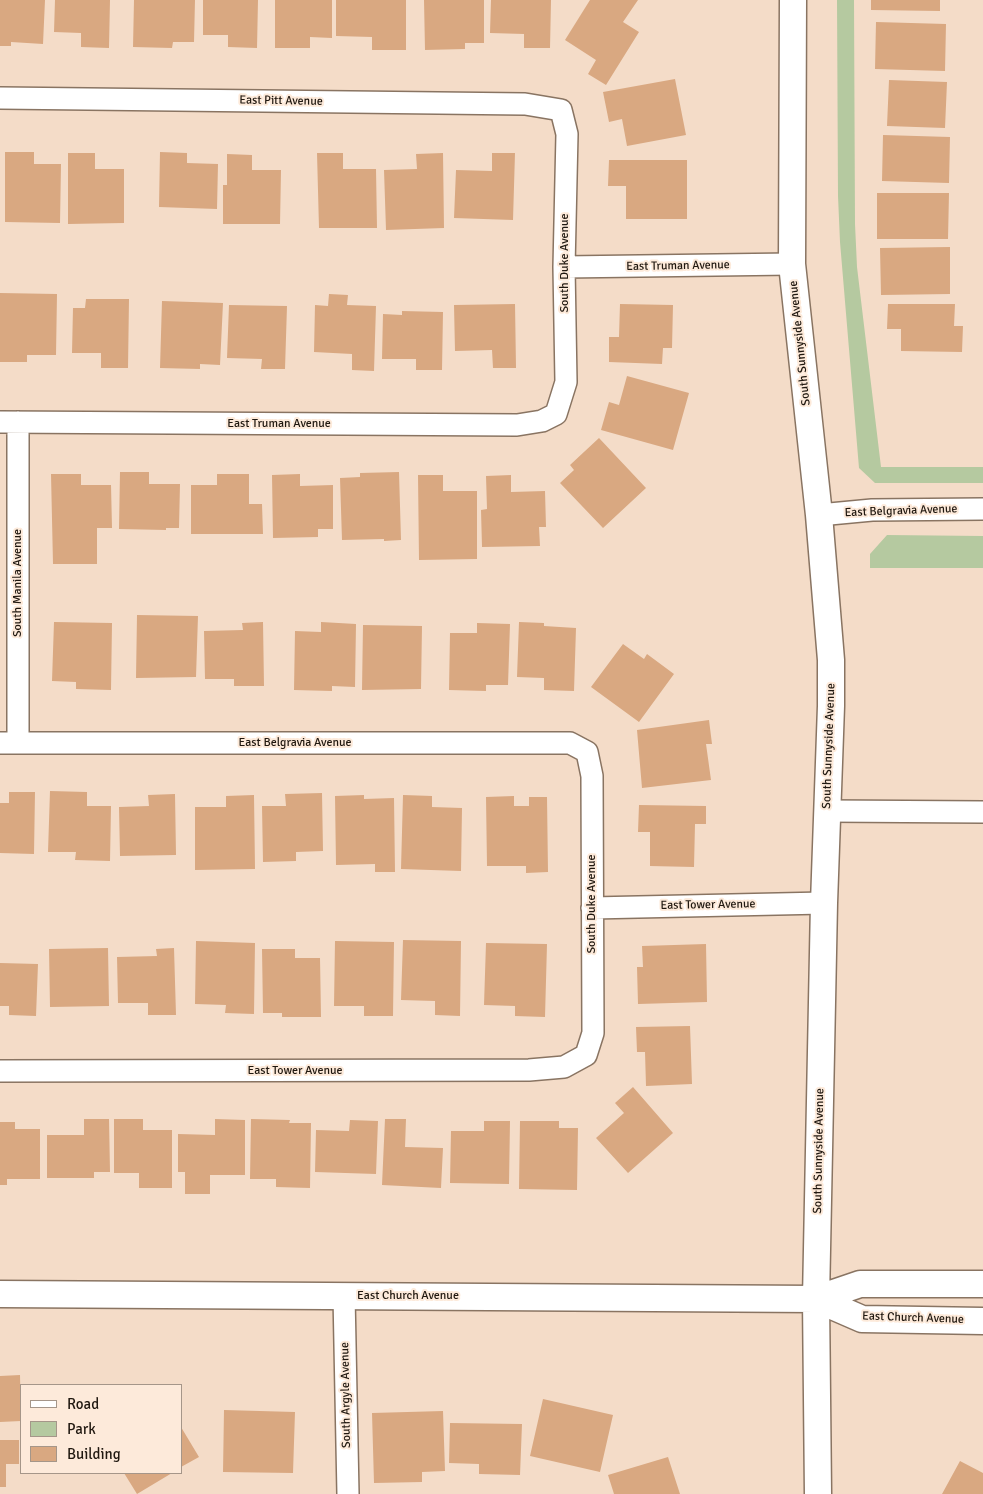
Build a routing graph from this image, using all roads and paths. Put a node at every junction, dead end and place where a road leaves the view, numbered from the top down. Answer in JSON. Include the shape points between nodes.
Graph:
{"nodes":[{"id":1,"x":793,"y":0,"type":"edge"},
{"id":2,"x":0,"y":98,"type":"edge"},
{"id":3,"x":561,"y":110,"type":"joint"},
{"id":4,"x":792,"y":264,"type":"junction"},
{"id":5,"x":564,"y":267,"type":"junction"},
{"id":6,"x":556,"y":414,"type":"joint"},
{"id":7,"x":9,"y":422,"type":"edge"},
{"id":8,"x":983,"y":509,"type":"edge"},
{"id":9,"x":819,"y":515,"type":"junction"},
{"id":10,"x":9,"y":743,"type":"edge"},
{"id":11,"x":587,"y":752,"type":"joint"},
{"id":12,"x":827,"y":811,"type":"junction"},
{"id":13,"x":983,"y":812,"type":"edge"},
{"id":14,"x":824,"y":903,"type":"junction"},
{"id":15,"x":592,"y":908,"type":"junction"},
{"id":16,"x":586,"y":1055,"type":"joint"},
{"id":17,"x":0,"y":1071,"type":"edge"},
{"id":18,"x":983,"y":1284,"type":"edge"},
{"id":19,"x":0,"y":1294,"type":"edge"},
{"id":20,"x":344,"y":1295,"type":"junction"},
{"id":21,"x":816,"y":1299,"type":"junction"},
{"id":22,"x":983,"y":1321,"type":"edge"},
{"id":23,"x":348,"y":1494,"type":"edge"},
{"id":24,"x":818,"y":1494,"type":"edge"}],
"edges":[{"from":1,"to":4,"type":"street","name":"South Sunnyside Avenue"},
{"from":2,"to":3,"type":"street","name":"East Pitt Avenue","via":[[525,104]]},
{"from":3,"to":5,"type":"street","name":"South Duke Avenue","via":[[567,134]]},
{"from":4,"to":5,"type":"street","name":"East Truman Avenue"},
{"from":4,"to":9,"type":"street","name":"South Sunnyside Avenue"},
{"from":5,"to":6,"type":"street","name":"South Duke Avenue","via":[[566,382]]},
{"from":6,"to":7,"type":"street","name":"East Truman Avenue","via":[[542,421],[517,425]]},
{"from":7,"to":10,"type":"street","name":"South Manila Avenue"},
{"from":8,"to":9,"type":"street","name":"East Belgravia Avenue","via":[[872,510]]},
{"from":9,"to":12,"type":"street","name":"South Sunnyside Avenue","via":[[831,660]]},
{"from":10,"to":11,"type":"street","name":"East Belgravia Avenue","via":[[570,743]]},
{"from":11,"to":15,"type":"street","name":"South Duke Avenue","via":[[592,776]]},
{"from":12,"to":13,"type":"street"},
{"from":12,"to":14,"type":"street","name":"South Sunnyside Avenue"},
{"from":14,"to":15,"type":"street","name":"East Tower Avenue"},
{"from":14,"to":21,"type":"street","name":"South Sunnyside Avenue"},
{"from":15,"to":16,"type":"street","name":"South Duke Avenue","via":[[593,1033]]},
{"from":16,"to":17,"type":"street","name":"East Tower Avenue","via":[[564,1067],[529,1070]]},
{"from":18,"to":21,"type":"street","name":"East Church Avenue","via":[[860,1284]]},
{"from":19,"to":20,"type":"street","name":"East Church Avenue"},
{"from":20,"to":21,"type":"street","name":"East Church Avenue"},
{"from":20,"to":23,"type":"street","name":"South Argyle Avenue"},
{"from":21,"to":22,"type":"street","name":"East Church Avenue","via":[[862,1319]]},
{"from":21,"to":24,"type":"street","name":"South Sunnyside Avenue"}]}
